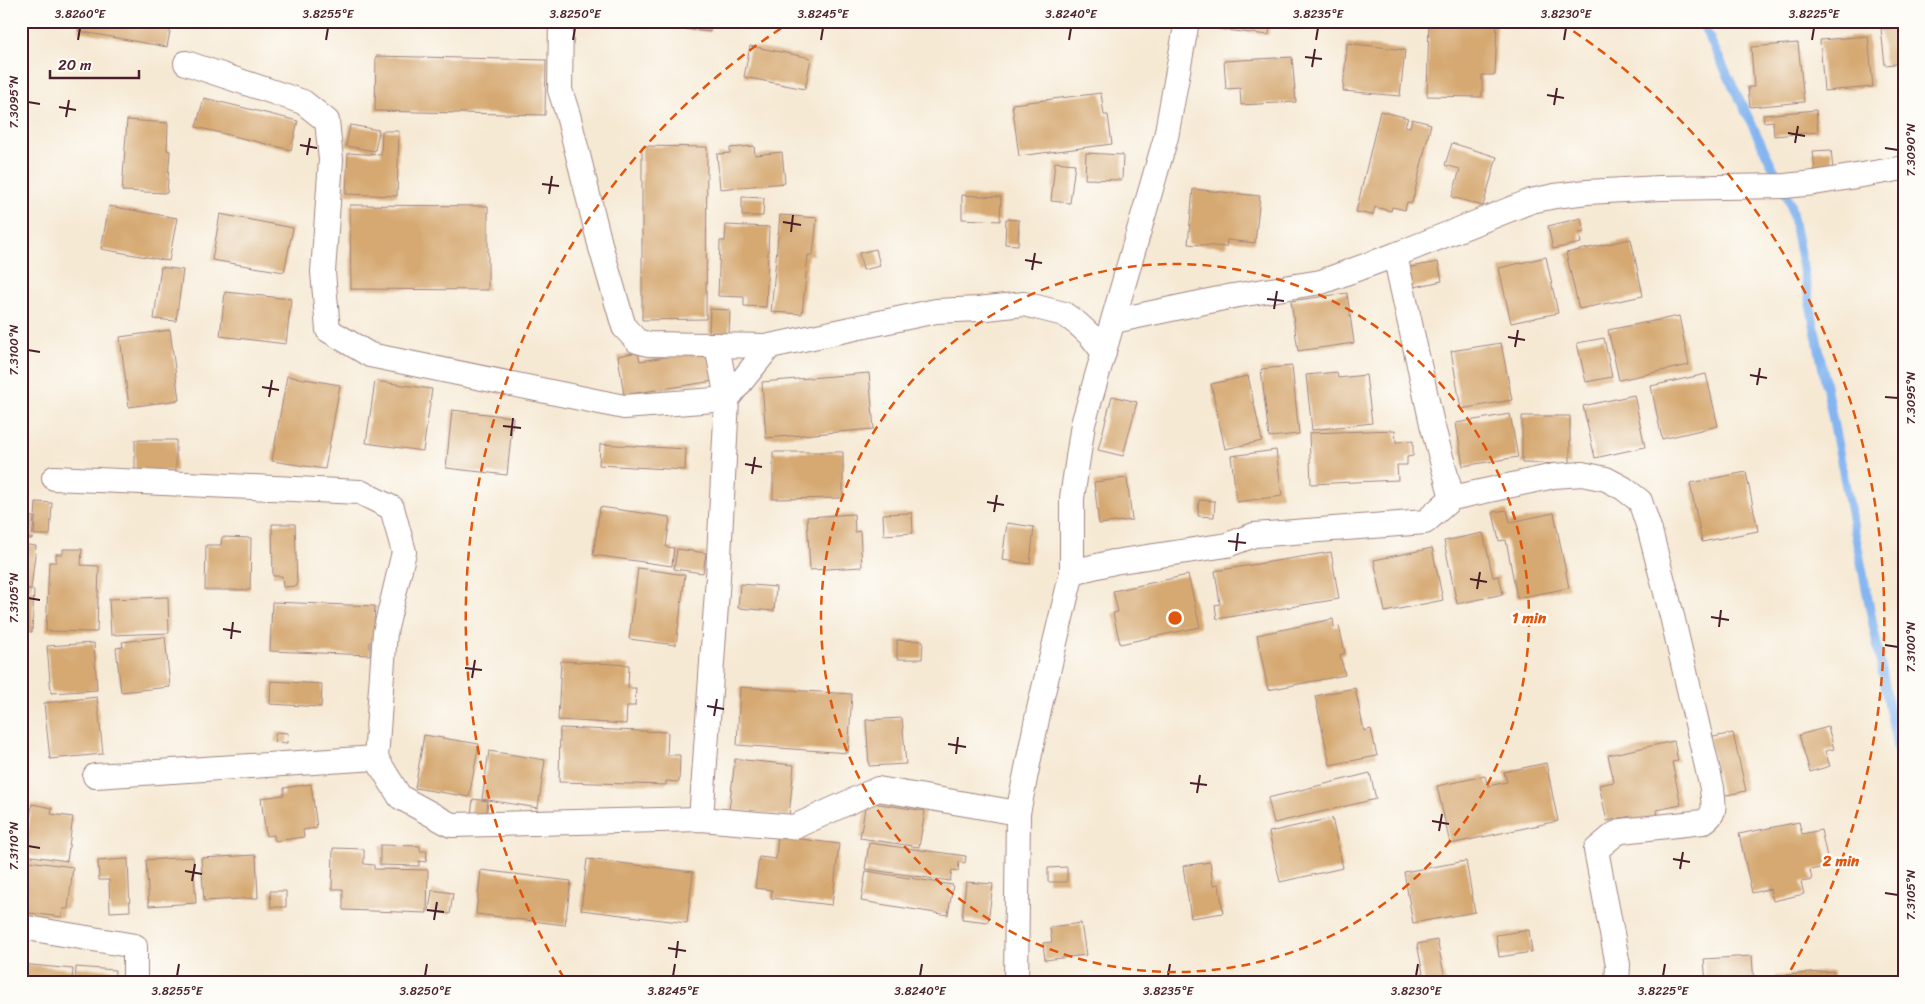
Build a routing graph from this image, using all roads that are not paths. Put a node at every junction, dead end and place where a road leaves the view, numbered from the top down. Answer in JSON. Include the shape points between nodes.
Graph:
{"nodes":[{"id":1,"x":561,"y":21,"type":"edge"},
{"id":2,"x":1187,"y":21,"type":"edge"},
{"id":3,"x":186,"y":63,"type":"dead end"},
{"id":4,"x":1904,"y":168,"type":"edge"},
{"id":5,"x":1395,"y":255,"type":"junction"},
{"id":6,"x":1114,"y":321,"type":"junction"},
{"id":7,"x":717,"y":345,"type":"junction"},
{"id":8,"x":770,"y":346,"type":"junction"},
{"id":9,"x":1104,"y":353,"type":"junction"},
{"id":10,"x":727,"y":398,"type":"junction"},
{"id":11,"x":54,"y":478,"type":"dead end"},
{"id":12,"x":1452,"y":498,"type":"junction"},
{"id":13,"x":1072,"y":572,"type":"junction"},
{"id":14,"x":376,"y":758,"type":"junction"},
{"id":15,"x":95,"y":776,"type":"dead end"},
{"id":16,"x":1018,"y":813,"type":"junction"},
{"id":17,"x":701,"y":819,"type":"junction"},
{"id":18,"x":21,"y":927,"type":"edge"},
{"id":19,"x":135,"y":983,"type":"edge"},
{"id":20,"x":1016,"y":983,"type":"edge"},
{"id":21,"x":1617,"y":983,"type":"edge"}],
"edges":[{"from":1,"to":7,"type":"street","via":[[560,90],[624,327],[637,341],[648,344]]},
{"from":2,"to":6,"type":"street","via":[[1166,137]]},
{"from":3,"to":10,"type":"street","via":[[303,102],[327,122],[331,160],[323,272],[328,330],[370,355],[624,407]]},
{"from":4,"to":5,"type":"street","via":[[1785,186],[1660,188],[1555,196],[1531,201]]},
{"from":5,"to":6,"type":"street","via":[[1321,282],[1233,296]]},
{"from":5,"to":12,"type":"street","via":[[1432,424]]},
{"from":6,"to":9,"type":"street"},
{"from":7,"to":8,"type":"street"},
{"from":7,"to":10,"type":"street"},
{"from":8,"to":9,"type":"street","via":[[936,311],[1024,304],[1064,314],[1084,330]]},
{"from":8,"to":10,"type":"street"},
{"from":9,"to":13,"type":"street","via":[[1083,424],[1072,498]]},
{"from":10,"to":17,"type":"street"},
{"from":11,"to":14,"type":"street","via":[[360,492],[392,508],[404,552],[385,632]]},
{"from":12,"to":13,"type":"street","via":[[1425,522],[1254,535],[1226,545],[1114,562]]},
{"from":12,"to":21,"type":"street","via":[[1554,476],[1582,474],[1606,479],[1640,500],[1672,616],[1712,788],[1714,810],[1703,822],[1622,831],[1596,850],[1618,965]]},
{"from":13,"to":16,"type":"street","via":[[1038,709]]},
{"from":14,"to":15,"type":"street"},
{"from":14,"to":17,"type":"street","via":[[400,797],[451,825]]},
{"from":16,"to":17,"type":"street","via":[[878,789],[794,828]]},
{"from":16,"to":20,"type":"street"},
{"from":18,"to":19,"type":"street","via":[[135,946]]}]}
